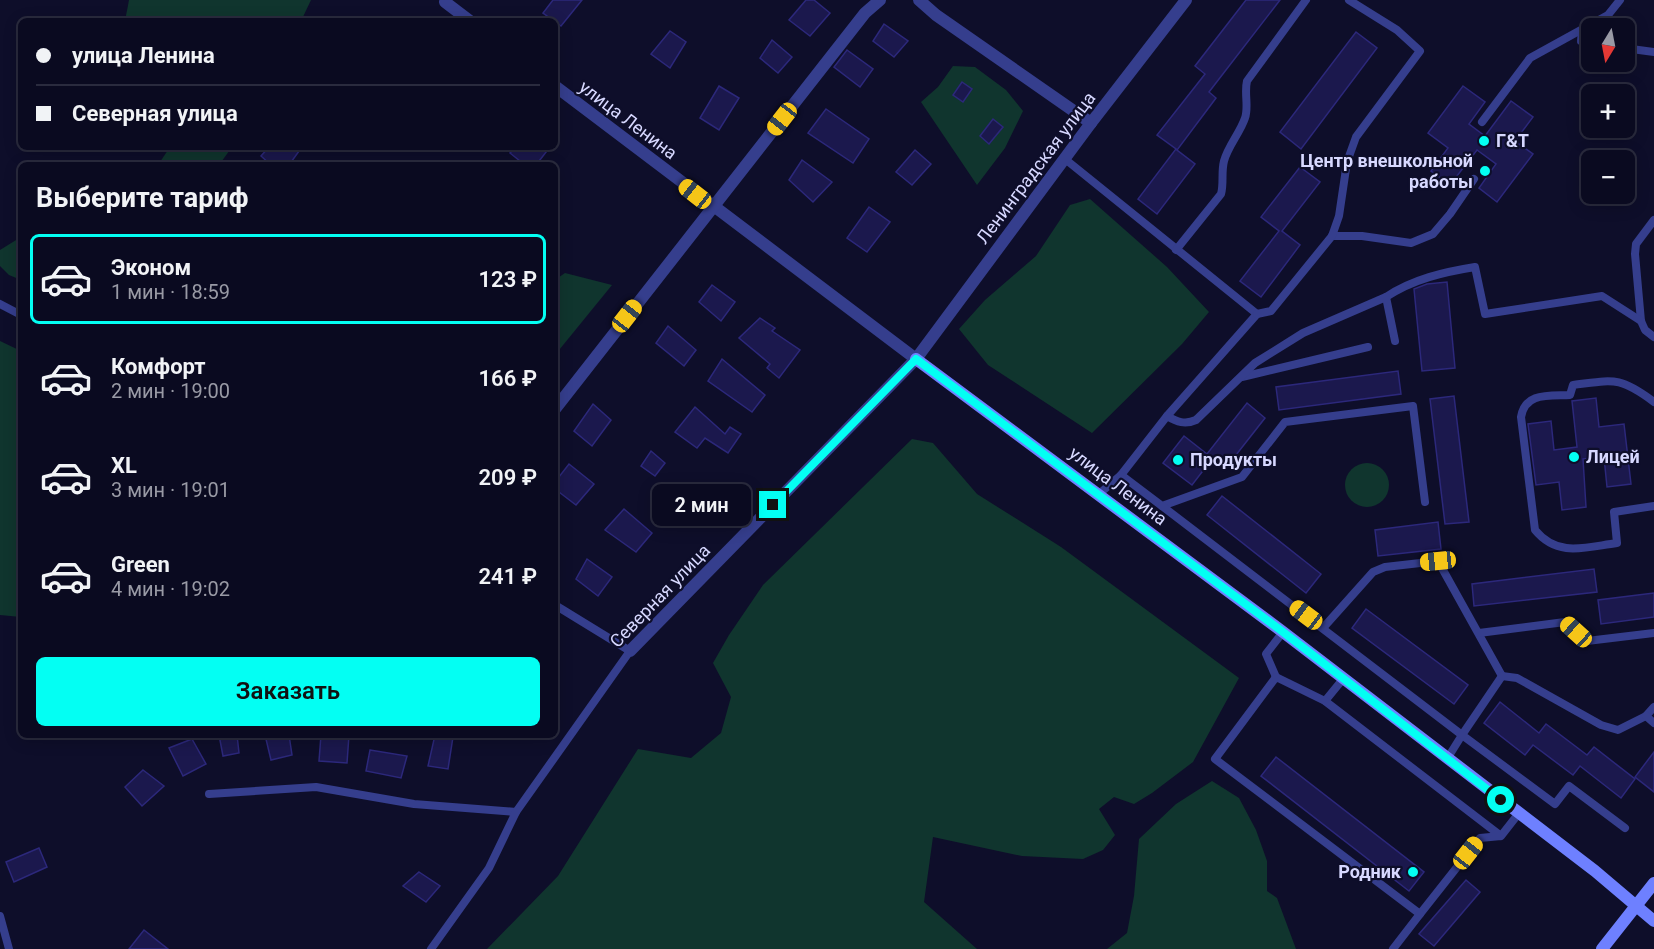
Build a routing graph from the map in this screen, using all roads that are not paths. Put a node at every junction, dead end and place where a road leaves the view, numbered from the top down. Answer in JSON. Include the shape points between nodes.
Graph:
{"nodes":[{"id":1,"x":880,"y":0,"type":"edge"},
{"id":2,"x":919,"y":0,"type":"edge"},
{"id":3,"x":1186,"y":0,"type":"edge"},
{"id":4,"x":1306,"y":0,"type":"edge"},
{"id":5,"x":1348,"y":0,"type":"edge"},
{"id":6,"x":1620,"y":0,"type":"edge"},
{"id":7,"x":445,"y":2,"type":"dead end"},
{"id":8,"x":466,"y":18,"type":"edge"},
{"id":9,"x":1603,"y":18,"type":"edge"},
{"id":10,"x":1581,"y":31,"type":"edge"},
{"id":11,"x":1635,"y":49,"type":"edge"},
{"id":12,"x":1654,"y":52,"type":"edge"},
{"id":13,"x":558,"y":88,"type":"edge"},
{"id":14,"x":1482,"y":122,"type":"dead end"},
{"id":15,"x":1091,"y":123,"type":"junction"},
{"id":16,"x":1065,"y":159,"type":"junction"},
{"id":17,"x":1474,"y":179,"type":"dead end"},
{"id":18,"x":713,"y":207,"type":"junction"},
{"id":19,"x":1654,"y":220,"type":"edge"},
{"id":20,"x":1332,"y":236,"type":"junction"},
{"id":21,"x":1176,"y":250,"type":"junction"},
{"id":22,"x":1386,"y":297,"type":"junction"},
{"id":23,"x":0,"y":304,"type":"edge"},
{"id":24,"x":18,"y":313,"type":"edge"},
{"id":25,"x":1257,"y":314,"type":"junction"},
{"id":26,"x":1641,"y":321,"type":"junction"},
{"id":27,"x":1654,"y":337,"type":"edge"},
{"id":28,"x":1395,"y":341,"type":"dead end"},
{"id":29,"x":1368,"y":347,"type":"dead end"},
{"id":30,"x":916,"y":359,"type":"junction"},
{"id":31,"x":1240,"y":377,"type":"junction"},
{"id":32,"x":1654,"y":402,"type":"edge"},
{"id":33,"x":558,"y":404,"type":"edge"},
{"id":34,"x":1167,"y":416,"type":"junction"},
{"id":35,"x":1121,"y":475,"type":"junction"},
{"id":36,"x":1099,"y":494,"type":"junction"},
{"id":37,"x":1425,"y":502,"type":"dead end"},
{"id":38,"x":1162,"y":506,"type":"junction"},
{"id":39,"x":1654,"y":506,"type":"edge"},
{"id":40,"x":558,"y":606,"type":"edge"},
{"id":41,"x":1323,"y":628,"type":"junction"},
{"id":42,"x":1283,"y":632,"type":"junction"},
{"id":43,"x":1479,"y":633,"type":"junction"},
{"id":44,"x":1654,"y":633,"type":"edge"},
{"id":45,"x":630,"y":651,"type":"junction"},
{"id":46,"x":1502,"y":676,"type":"junction"},
{"id":47,"x":1276,"y":677,"type":"junction"},
{"id":48,"x":1343,"y":679,"type":"junction"},
{"id":49,"x":1325,"y":701,"type":"junction"},
{"id":50,"x":1654,"y":707,"type":"edge"},
{"id":51,"x":1646,"y":716,"type":"junction"},
{"id":52,"x":1654,"y":723,"type":"edge"},
{"id":53,"x":1462,"y":735,"type":"junction"},
{"id":54,"x":1447,"y":759,"type":"junction"},
{"id":55,"x":209,"y":794,"type":"dead end"},
{"id":56,"x":516,"y":812,"type":"junction"},
{"id":57,"x":1519,"y":813,"type":"junction"},
{"id":58,"x":1625,"y":828,"type":"dead end"},
{"id":59,"x":1501,"y":836,"type":"junction"},
{"id":60,"x":1654,"y":883,"type":"edge"},
{"id":61,"x":1636,"y":906,"type":"junction"},
{"id":62,"x":1420,"y":914,"type":"junction"},
{"id":63,"x":0,"y":916,"type":"edge"},
{"id":64,"x":1654,"y":921,"type":"edge"},
{"id":65,"x":9,"y":949,"type":"edge"},
{"id":66,"x":431,"y":949,"type":"edge"},
{"id":67,"x":1393,"y":949,"type":"edge"},
{"id":68,"x":1602,"y":949,"type":"edge"}],
"edges":[{"from":1,"to":18,"type":"street","via":[[865,13]]},
{"from":2,"to":15,"type":"street"},
{"from":3,"to":15,"type":"street","name":"Ленинградская улица"},
{"from":4,"to":21,"type":"lane","via":[[1247,81],[1246,116],[1226,155],[1221,194]]},
{"from":5,"to":20,"type":"lane","via":[[1397,30],[1420,51],[1356,137]]},
{"from":6,"to":9,"type":"lane"},
{"from":7,"to":8,"type":"street"},
{"from":10,"to":14,"type":"lane","via":[[1530,58]]},
{"from":11,"to":12,"type":"lane"},
{"from":13,"to":18,"type":"street","name":"улица Ленина"},
{"from":15,"to":16,"type":"street","name":"Ленинградская улица"},
{"from":16,"to":21,"type":"lane"},
{"from":16,"to":30,"type":"street","name":"Ленинградская улица"},
{"from":17,"to":20,"type":"lane","via":[[1433,234],[1412,243]]},
{"from":18,"to":30,"type":"street","name":"улица Ленина"},
{"from":18,"to":33,"type":"street"},
{"from":19,"to":26,"type":"lane","via":[[1636,244]]},
{"from":20,"to":25,"type":"lane","via":[[1271,311]]},
{"from":21,"to":25,"type":"lane"},
{"from":22,"to":26,"type":"lane","via":[[1404,286],[1475,267],[1485,314],[1602,296]]},
{"from":22,"to":28,"type":"lane"},
{"from":22,"to":31,"type":"lane","via":[[1303,333]]},
{"from":23,"to":24,"type":"lane"},
{"from":25,"to":34,"type":"lane"},
{"from":26,"to":27,"type":"lane"},
{"from":29,"to":31,"type":"lane"},
{"from":30,"to":36,"type":"street","name":"улица Ленина"},
{"from":30,"to":45,"type":"street","name":"Северная улица"},
{"from":31,"to":34,"type":"lane","via":[[1196,420],[1177,422]]},
{"from":32,"to":39,"type":"lane","via":[[1619,380],[1590,383],[1573,385],[1570,395],[1528,401],[1521,417],[1535,530],[1544,541],[1561,549],[1617,543],[1614,512]]},
{"from":34,"to":35,"type":"lane"},
{"from":35,"to":36,"type":"lane"},
{"from":35,"to":38,"type":"lane"},
{"from":36,"to":42,"type":"street","name":"улица Ленина"},
{"from":37,"to":38,"type":"lane","via":[[1413,406],[1285,422],[1242,477]]},
{"from":38,"to":41,"type":"lane"},
{"from":40,"to":45,"type":"lane"},
{"from":41,"to":43,"type":"lane","via":[[1373,572],[1438,561]]},
{"from":41,"to":53,"type":"lane"},
{"from":42,"to":47,"type":"lane","via":[[1266,654]]},
{"from":42,"to":48,"type":"street","name":"улица Ленина"},
{"from":43,"to":44,"type":"lane","via":[[1565,622],[1587,641]]},
{"from":43,"to":46,"type":"lane"},
{"from":45,"to":56,"type":"lane","name":"Северная улица"},
{"from":46,"to":51,"type":"lane","via":[[1517,678],[1600,725],[1618,730]]},
{"from":46,"to":53,"type":"lane"},
{"from":47,"to":49,"type":"lane"},
{"from":47,"to":62,"type":"lane","via":[[1215,759]]},
{"from":48,"to":49,"type":"lane"},
{"from":48,"to":54,"type":"street","name":"улица Ленина"},
{"from":49,"to":59,"type":"lane"},
{"from":50,"to":51,"type":"lane"},
{"from":51,"to":52,"type":"lane"},
{"from":53,"to":54,"type":"lane"},
{"from":53,"to":58,"type":"lane","via":[[1555,804],[1569,786]]},
{"from":54,"to":57,"type":"street","name":"улица Ленина"},
{"from":55,"to":56,"type":"lane","via":[[316,787],[414,804]]},
{"from":56,"to":66,"type":"lane","name":"Северная улица","via":[[489,868]]},
{"from":57,"to":59,"type":"lane"},
{"from":57,"to":61,"type":"street","name":"улица Ленина"},
{"from":59,"to":62,"type":"lane","via":[[1480,838]]},
{"from":60,"to":61,"type":"street"},
{"from":61,"to":64,"type":"street","name":"улица Ленина"},
{"from":61,"to":68,"type":"street"},
{"from":62,"to":67,"type":"lane"},
{"from":63,"to":65,"type":"lane"}]}
